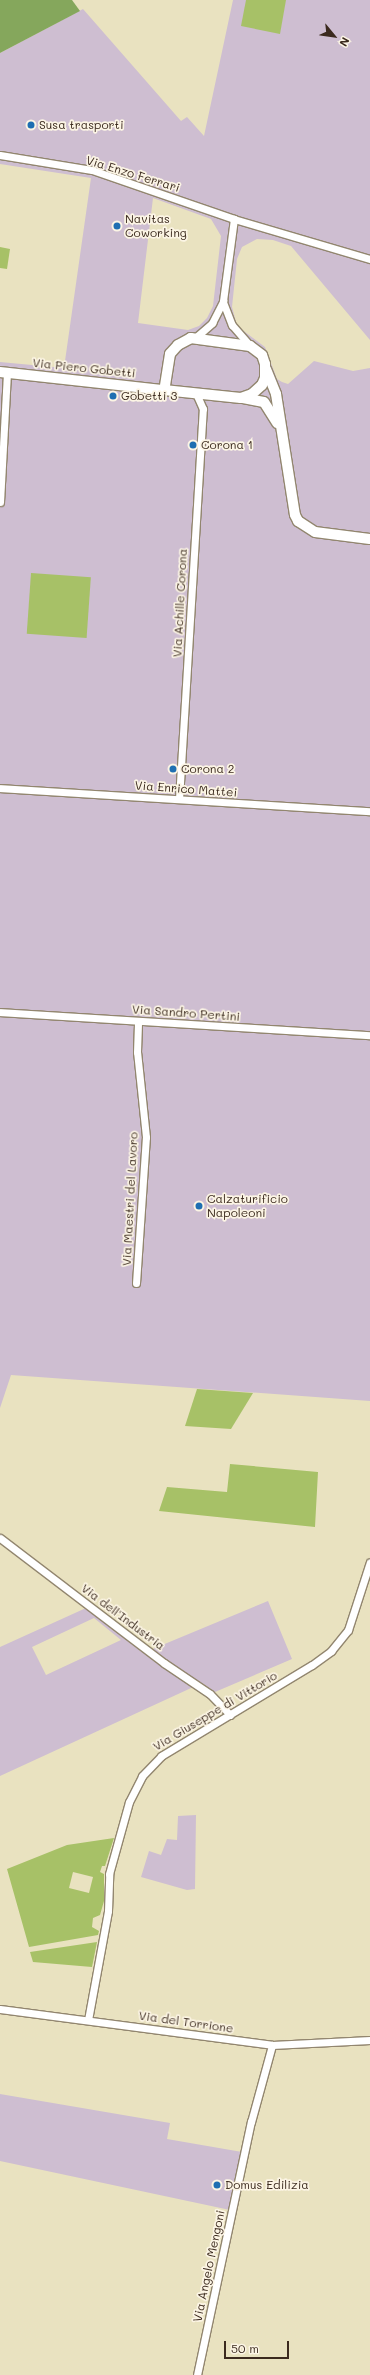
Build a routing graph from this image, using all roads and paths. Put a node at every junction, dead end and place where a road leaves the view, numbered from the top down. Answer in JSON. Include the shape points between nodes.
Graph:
{"nodes":[{"id":1,"x":0,"y":155,"type":"edge"},
{"id":2,"x":234,"y":219,"type":"junction"},
{"id":3,"x":370,"y":259,"type":"edge"},
{"id":4,"x":223,"y":301,"type":"junction"},
{"id":5,"x":195,"y":338,"type":"junction"},
{"id":6,"x":250,"y":346,"type":"junction"},
{"id":7,"x":266,"y":368,"type":"junction"},
{"id":8,"x":4,"y":373,"type":"edge"},
{"id":9,"x":164,"y":390,"type":"junction"},
{"id":10,"x":196,"y":393,"type":"junction"},
{"id":11,"x":210,"y":394,"type":"junction"},
{"id":12,"x":241,"y":398,"type":"junction"},
{"id":13,"x":203,"y":409,"type":"junction"},
{"id":14,"x":282,"y":434,"type":"junction"},
{"id":15,"x":0,"y":502,"type":"edge"},
{"id":16,"x":370,"y":539,"type":"edge"},
{"id":17,"x":0,"y":788,"type":"edge"},
{"id":18,"x":180,"y":799,"type":"junction"},
{"id":19,"x":370,"y":811,"type":"edge"},
{"id":20,"x":0,"y":1012,"type":"edge"},
{"id":21,"x":138,"y":1021,"type":"junction"},
{"id":22,"x":370,"y":1036,"type":"edge"},
{"id":23,"x":136,"y":1283,"type":"dead end"},
{"id":24,"x":0,"y":1538,"type":"edge"},
{"id":25,"x":370,"y":1562,"type":"edge"},
{"id":26,"x":230,"y":1715,"type":"junction"},
{"id":27,"x":0,"y":2009,"type":"edge"},
{"id":28,"x":88,"y":2020,"type":"junction"},
{"id":29,"x":370,"y":2040,"type":"edge"},
{"id":30,"x":272,"y":2045,"type":"junction"},
{"id":31,"x":197,"y":2375,"type":"edge"}],
"edges":[{"from":1,"to":2,"type":"street","name":"Via Enzo Ferrari","via":[[92,170]]},
{"from":2,"to":3,"type":"street","name":"Via Enzo Ferrari"},
{"from":2,"to":4,"type":"street"},
{"from":4,"to":5,"type":"street","via":[[212,323]]},
{"from":4,"to":6,"type":"street","via":[[232,325]]},
{"from":5,"to":6,"type":"street"},
{"from":5,"to":9,"type":"street","via":[[183,341],[173,349]]},
{"from":6,"to":7,"type":"street","via":[[262,355]]},
{"from":7,"to":12,"type":"street","via":[[265,378],[259,389]]},
{"from":7,"to":14,"type":"street","via":[[276,394]]},
{"from":8,"to":9,"type":"street","name":"Via Piero Gobetti"},
{"from":8,"to":15,"type":"street"},
{"from":9,"to":10,"type":"street","name":"Via Piero Gobetti"},
{"from":10,"to":11,"type":"street","name":"Via Piero Gobetti"},
{"from":10,"to":13,"type":"street","name":"Via Achille Corona"},
{"from":11,"to":12,"type":"street","name":"Via Piero Gobetti"},
{"from":11,"to":13,"type":"street","name":"Via Achille Corona"},
{"from":12,"to":14,"type":"street","name":"Via Piero Gobetti","via":[[264,402],[275,416]]},
{"from":13,"to":18,"type":"street","name":"Via Achille Corona"},
{"from":14,"to":16,"type":"street","via":[[298,521],[315,532]]},
{"from":17,"to":18,"type":"street","name":"Via Enrico Mattei"},
{"from":18,"to":19,"type":"street","name":"Via Enrico Mattei"},
{"from":20,"to":21,"type":"street","name":"Via Sandro Pertini"},
{"from":21,"to":22,"type":"street","name":"Via Sandro Pertini"},
{"from":21,"to":23,"type":"street","name":"Via Maestri del Lavoro","via":[[137,1052],[146,1137]]},
{"from":24,"to":26,"type":"street","name":"Via dell'Industria","via":[[210,1694]]},
{"from":25,"to":26,"type":"street","name":"Via Giuseppe di Vittorio","via":[[353,1617],[338,1644],[312,1666]]},
{"from":26,"to":28,"type":"street","name":"Via Giuseppe di Vittorio","via":[[161,1756],[151,1765],[135,1788],[109,1874],[108,1911]]},
{"from":27,"to":28,"type":"street","name":"Via del Torrione"},
{"from":28,"to":30,"type":"street","name":"Via del Torrione"},
{"from":29,"to":30,"type":"street","name":"Via del Torrione"},
{"from":30,"to":31,"type":"street","name":"Via Angelo Mengoni","via":[[251,2122]]}]}
